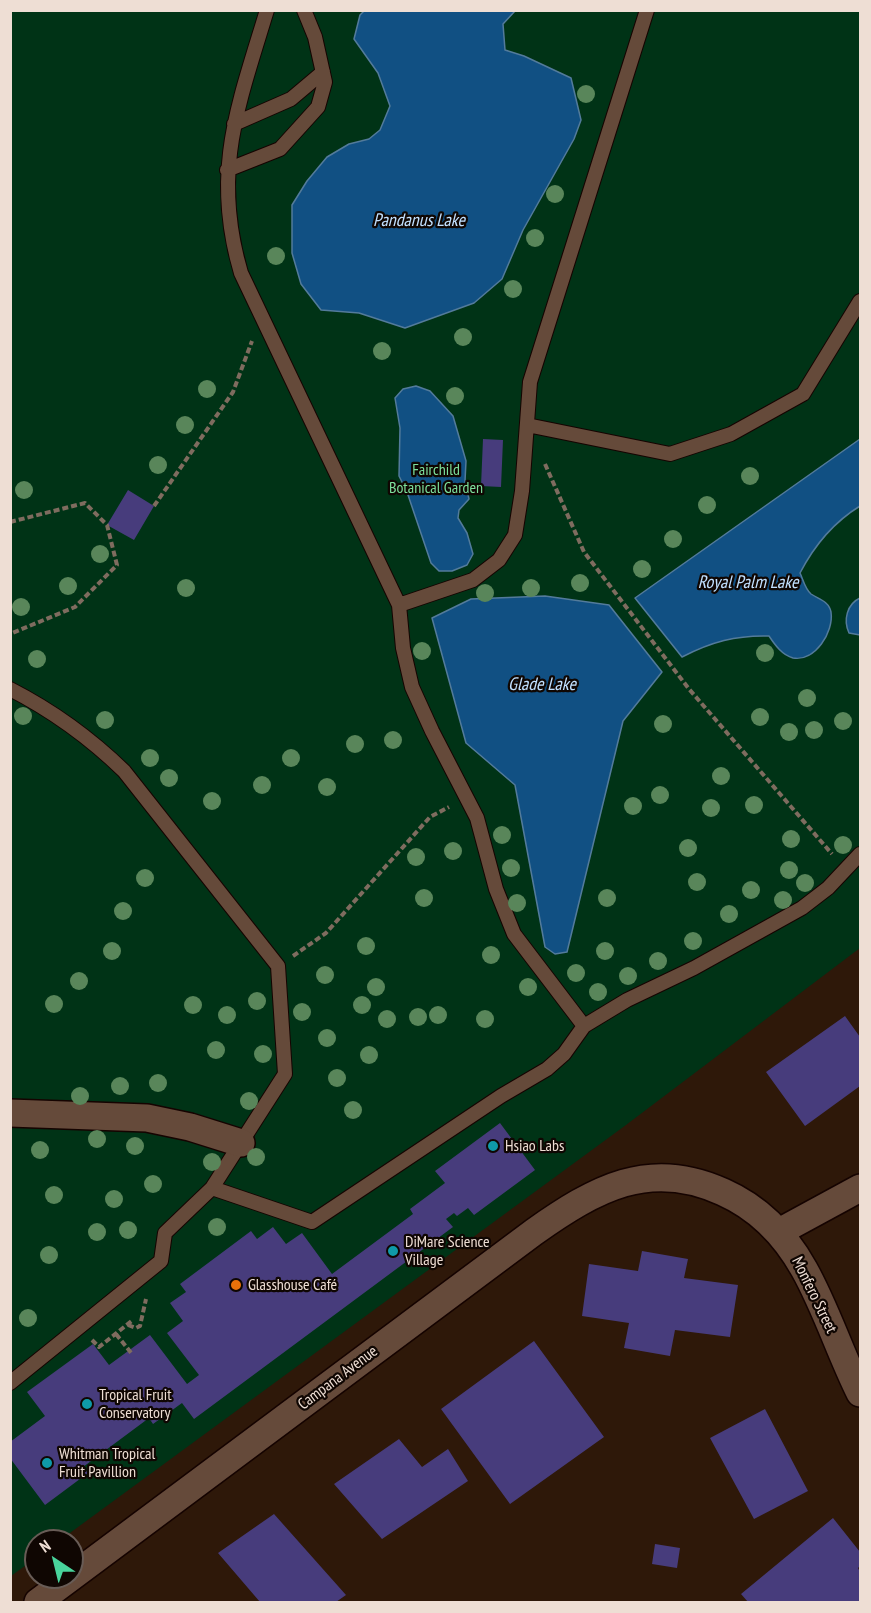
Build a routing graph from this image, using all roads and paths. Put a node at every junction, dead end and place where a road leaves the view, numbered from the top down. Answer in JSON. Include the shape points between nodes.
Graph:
{"nodes":[{"id":1,"x":267,"y":10,"type":"edge"},
{"id":2,"x":304,"y":10,"type":"edge"},
{"id":3,"x":647,"y":10,"type":"edge"},
{"id":4,"x":323,"y":72,"type":"junction"},
{"id":5,"x":234,"y":124,"type":"junction"},
{"id":6,"x":227,"y":170,"type":"junction"},
{"id":7,"x":861,"y":301,"type":"edge"},
{"id":8,"x":261,"y":315,"type":"junction"},
{"id":9,"x":527,"y":425,"type":"junction"},
{"id":10,"x":154,"y":506,"type":"dead end"},
{"id":11,"x":10,"y":522,"type":"edge"},
{"id":12,"x":399,"y":605,"type":"junction"},
{"id":13,"x":10,"y":634,"type":"edge"},
{"id":14,"x":10,"y":689,"type":"edge"},
{"id":15,"x":467,"y":797,"type":"junction"},
{"id":16,"x":861,"y":854,"type":"edge"},
{"id":17,"x":846,"y":870,"type":"junction"},
{"id":18,"x":278,"y":966,"type":"junction"},
{"id":19,"x":584,"y":1026,"type":"junction"},
{"id":20,"x":10,"y":1113,"type":"edge"},
{"id":21,"x":241,"y":1143,"type":"junction"},
{"id":22,"x":650,"y":1177,"type":"joint"},
{"id":23,"x":212,"y":1188,"type":"junction"},
{"id":24,"x":861,"y":1188,"type":"edge"},
{"id":25,"x":780,"y":1232,"type":"junction"},
{"id":26,"x":146,"y":1273,"type":"junction"},
{"id":27,"x":133,"y":1320,"type":"dead end"},
{"id":28,"x":128,"y":1325,"type":"junction"},
{"id":29,"x":116,"y":1334,"type":"junction"},
{"id":30,"x":102,"y":1345,"type":"dead end"},
{"id":31,"x":132,"y":1354,"type":"dead end"},
{"id":32,"x":10,"y":1383,"type":"edge"},
{"id":33,"x":861,"y":1393,"type":"edge"},
{"id":34,"x":38,"y":1602,"type":"edge"}],
"edges":[{"from":1,"to":5,"type":"lane"},
{"from":2,"to":4,"type":"lane"},
{"from":3,"to":9,"type":"lane","via":[[530,382]]},
{"from":4,"to":5,"type":"lane","via":[[291,99]]},
{"from":4,"to":6,"type":"lane","via":[[325,82],[318,107],[300,129],[280,149]]},
{"from":5,"to":6,"type":"lane"},
{"from":6,"to":8,"type":"lane","via":[[235,253]]},
{"from":7,"to":9,"type":"lane","via":[[803,394],[731,434],[670,454]]},
{"from":8,"to":10,"type":"path","via":[[233,392]]},
{"from":8,"to":12,"type":"lane"},
{"from":9,"to":12,"type":"lane","via":[[518,522],[504,554],[463,585]]},
{"from":9,"to":17,"type":"path","via":[[584,552],[689,689]]},
{"from":11,"to":13,"type":"path","via":[[85,503],[107,525],[117,565],[75,607]]},
{"from":12,"to":15,"type":"lane","via":[[412,687]]},
{"from":14,"to":18,"type":"lane","via":[[60,716],[123,771]]},
{"from":15,"to":18,"type":"path","via":[[430,817],[326,933]]},
{"from":15,"to":19,"type":"lane","via":[[514,934]]},
{"from":16,"to":17,"type":"lane"},
{"from":17,"to":19,"type":"lane","via":[[815,899],[777,924]]},
{"from":18,"to":21,"type":"lane","via":[[285,1074]]},
{"from":19,"to":23,"type":"lane","via":[[576,1041],[547,1069],[312,1222]]},
{"from":20,"to":21,"type":"street","via":[[147,1118]]},
{"from":21,"to":23,"type":"lane"},
{"from":22,"to":25,"type":"street","name":"Monfero Street","via":[[689,1178],[712,1186],[748,1206]]},
{"from":22,"to":34,"type":"street","name":"Campana Avenue","via":[[615,1185],[557,1215]]},
{"from":23,"to":26,"type":"lane","via":[[165,1233],[161,1261]]},
{"from":24,"to":25,"type":"street"},
{"from":25,"to":33,"type":"street","name":"Monfero Street","via":[[805,1270]]},
{"from":26,"to":28,"type":"path","via":[[143,1318],[136,1328]]},
{"from":26,"to":32,"type":"lane"},
{"from":27,"to":28,"type":"path"},
{"from":28,"to":29,"type":"path"},
{"from":29,"to":30,"type":"path"},
{"from":29,"to":31,"type":"path"}]}
